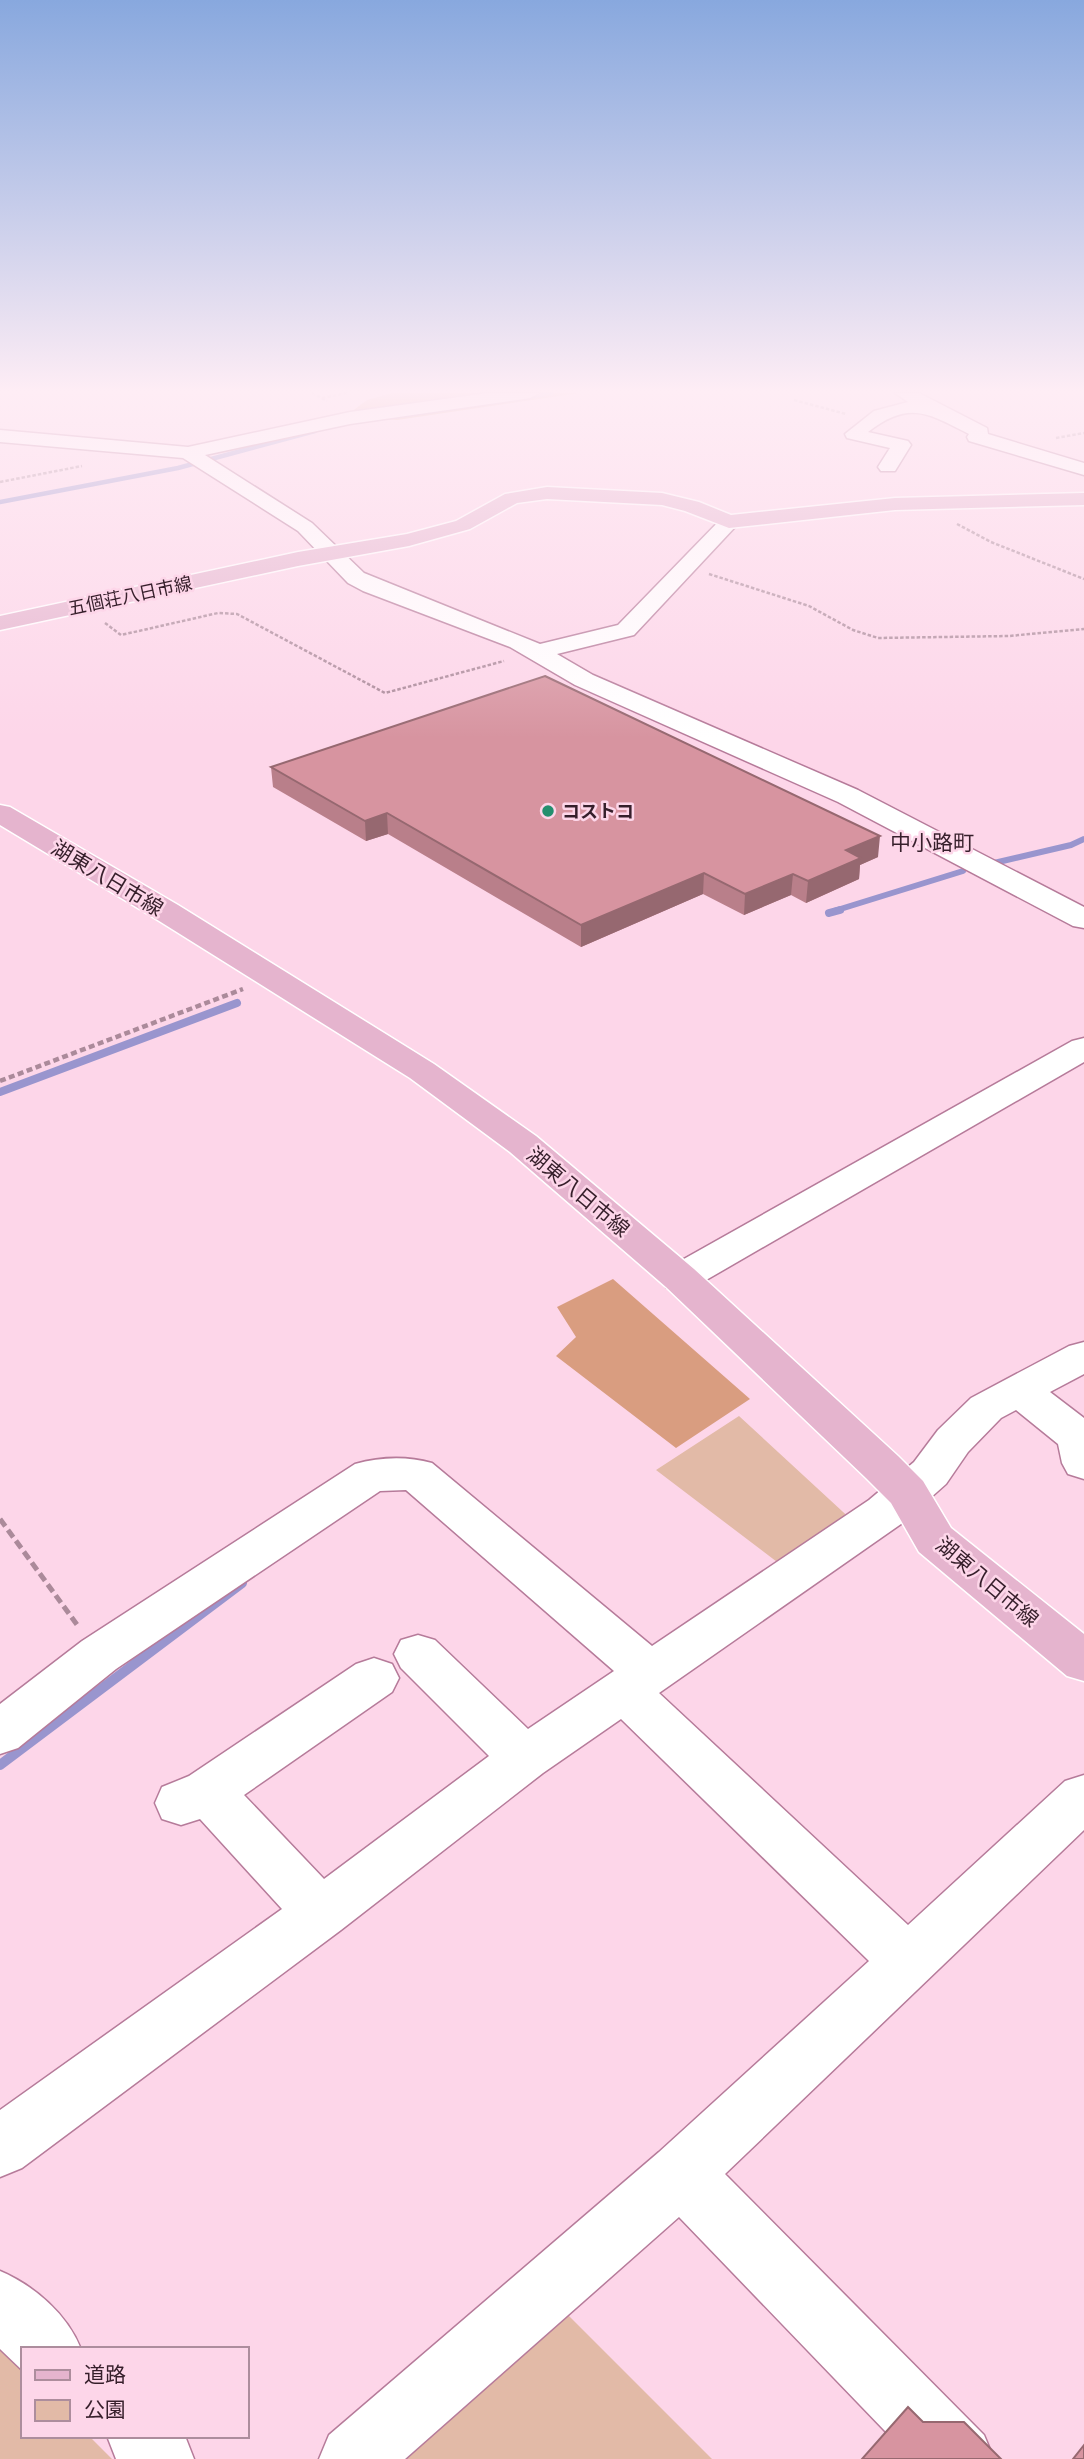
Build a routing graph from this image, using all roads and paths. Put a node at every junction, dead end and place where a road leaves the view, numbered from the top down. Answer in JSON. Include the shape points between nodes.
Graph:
{"nodes":[{"id":1,"x":275,"y":508,"type":"edge"},
{"id":2,"x":494,"y":508,"type":"edge"},
{"id":3,"x":696,"y":508,"type":"edge"},
{"id":4,"x":853,"y":508,"type":"edge"},
{"id":5,"x":930,"y":508,"type":"edge"},
{"id":6,"x":729,"y":522,"type":"junction"},
{"id":7,"x":333,"y":553,"type":"junction"},
{"id":8,"x":684,"y":569,"type":"junction"},
{"id":9,"x":1084,"y":579,"type":"edge"},
{"id":10,"x":103,"y":621,"type":"dead end"},
{"id":11,"x":0,"y":623,"type":"edge"},
{"id":12,"x":1084,"y":629,"type":"edge"},
{"id":13,"x":538,"y":652,"type":"junction"},
{"id":14,"x":512,"y":659,"type":"dead end"},
{"id":15,"x":0,"y":813,"type":"edge"},
{"id":16,"x":1084,"y":919,"type":"edge"},
{"id":17,"x":273,"y":977,"type":"junction"},
{"id":18,"x":1084,"y":1048,"type":"edge"},
{"id":19,"x":0,"y":1081,"type":"edge"},
{"id":20,"x":680,"y":1278,"type":"junction"},
{"id":21,"x":1084,"y":1356,"type":"edge"},
{"id":22,"x":1019,"y":1390,"type":"junction"},
{"id":23,"x":1084,"y":1463,"type":"edge"},
{"id":24,"x":907,"y":1492,"type":"junction"},
{"id":25,"x":0,"y":1520,"type":"edge"},
{"id":26,"x":418,"y":1654,"type":"dead end"},
{"id":27,"x":99,"y":1655,"type":"junction"},
{"id":28,"x":1084,"y":1662,"type":"edge"},
{"id":29,"x":374,"y":1678,"type":"dead end"},
{"id":30,"x":636,"y":1681,"type":"junction"},
{"id":31,"x":0,"y":1733,"type":"edge"},
{"id":32,"x":525,"y":1758,"type":"junction"},
{"id":33,"x":1084,"y":1797,"type":"edge"},
{"id":34,"x":321,"y":1913,"type":"junction"},
{"id":35,"x":908,"y":1961,"type":"junction"},
{"id":36,"x":0,"y":2147,"type":"edge"},
{"id":37,"x":681,"y":2174,"type":"junction"},
{"id":38,"x":0,"y":2304,"type":"edge"},
{"id":39,"x":46,"y":2347,"type":"edge"},
{"id":40,"x":143,"y":2438,"type":"edge"},
{"id":41,"x":160,"y":2459,"type":"edge"},
{"id":42,"x":353,"y":2459,"type":"edge"},
{"id":43,"x":960,"y":2459,"type":"edge"}],
"edges":[{"from":1,"to":7,"type":"street"},
{"from":2,"to":7,"type":"main road","name":"五個荘八日市線","via":[[463,525]]},
{"from":3,"to":6,"type":"main road","name":"五個荘八日市線"},
{"from":4,"to":6,"type":"main road","name":"五個荘八日市線"},
{"from":5,"to":9,"type":"path","via":[[991,542]]},
{"from":6,"to":8,"type":"street"},
{"from":7,"to":11,"type":"main road","name":"五個荘八日市線"},
{"from":7,"to":13,"type":"street","via":[[356,578],[371,586]]},
{"from":8,"to":12,"type":"path","via":[[809,606],[878,638],[1009,636]]},
{"from":8,"to":13,"type":"street","via":[[626,630]]},
{"from":10,"to":14,"type":"path","via":[[121,635],[218,613],[237,614],[385,693]]},
{"from":13,"to":16,"type":"street","via":[[584,680],[848,796]]},
{"from":15,"to":17,"type":"main road","name":"湖東八日市線"},
{"from":17,"to":19,"type":"path"},
{"from":17,"to":20,"type":"main road","name":"湖東八日市線","via":[[422,1071],[523,1144]]},
{"from":18,"to":20,"type":"street"},
{"from":20,"to":24,"type":"main road","name":"湖東八日市線"},
{"from":21,"to":22,"type":"street"},
{"from":22,"to":23,"type":"street","via":[[1079,1437]]},
{"from":22,"to":24,"type":"street","via":[[986,1408],[930,1473]]},
{"from":24,"to":28,"type":"main road","name":"湖東八日市線","via":[[935,1540]]},
{"from":24,"to":30,"type":"street","via":[[885,1512]]},
{"from":25,"to":27,"type":"path"},
{"from":26,"to":32,"type":"street"},
{"from":27,"to":30,"type":"street","via":[[371,1475],[416,1474]]},
{"from":27,"to":31,"type":"street"},
{"from":29,"to":34,"type":"street","via":[[195,1798]]},
{"from":30,"to":32,"type":"street"},
{"from":30,"to":35,"type":"street"},
{"from":32,"to":34,"type":"street"},
{"from":33,"to":35,"type":"street"},
{"from":34,"to":36,"type":"street"},
{"from":35,"to":37,"type":"street"},
{"from":37,"to":42,"type":"street"},
{"from":37,"to":43,"type":"street"},
{"from":38,"to":39,"type":"street"},
{"from":40,"to":41,"type":"street"}]}
